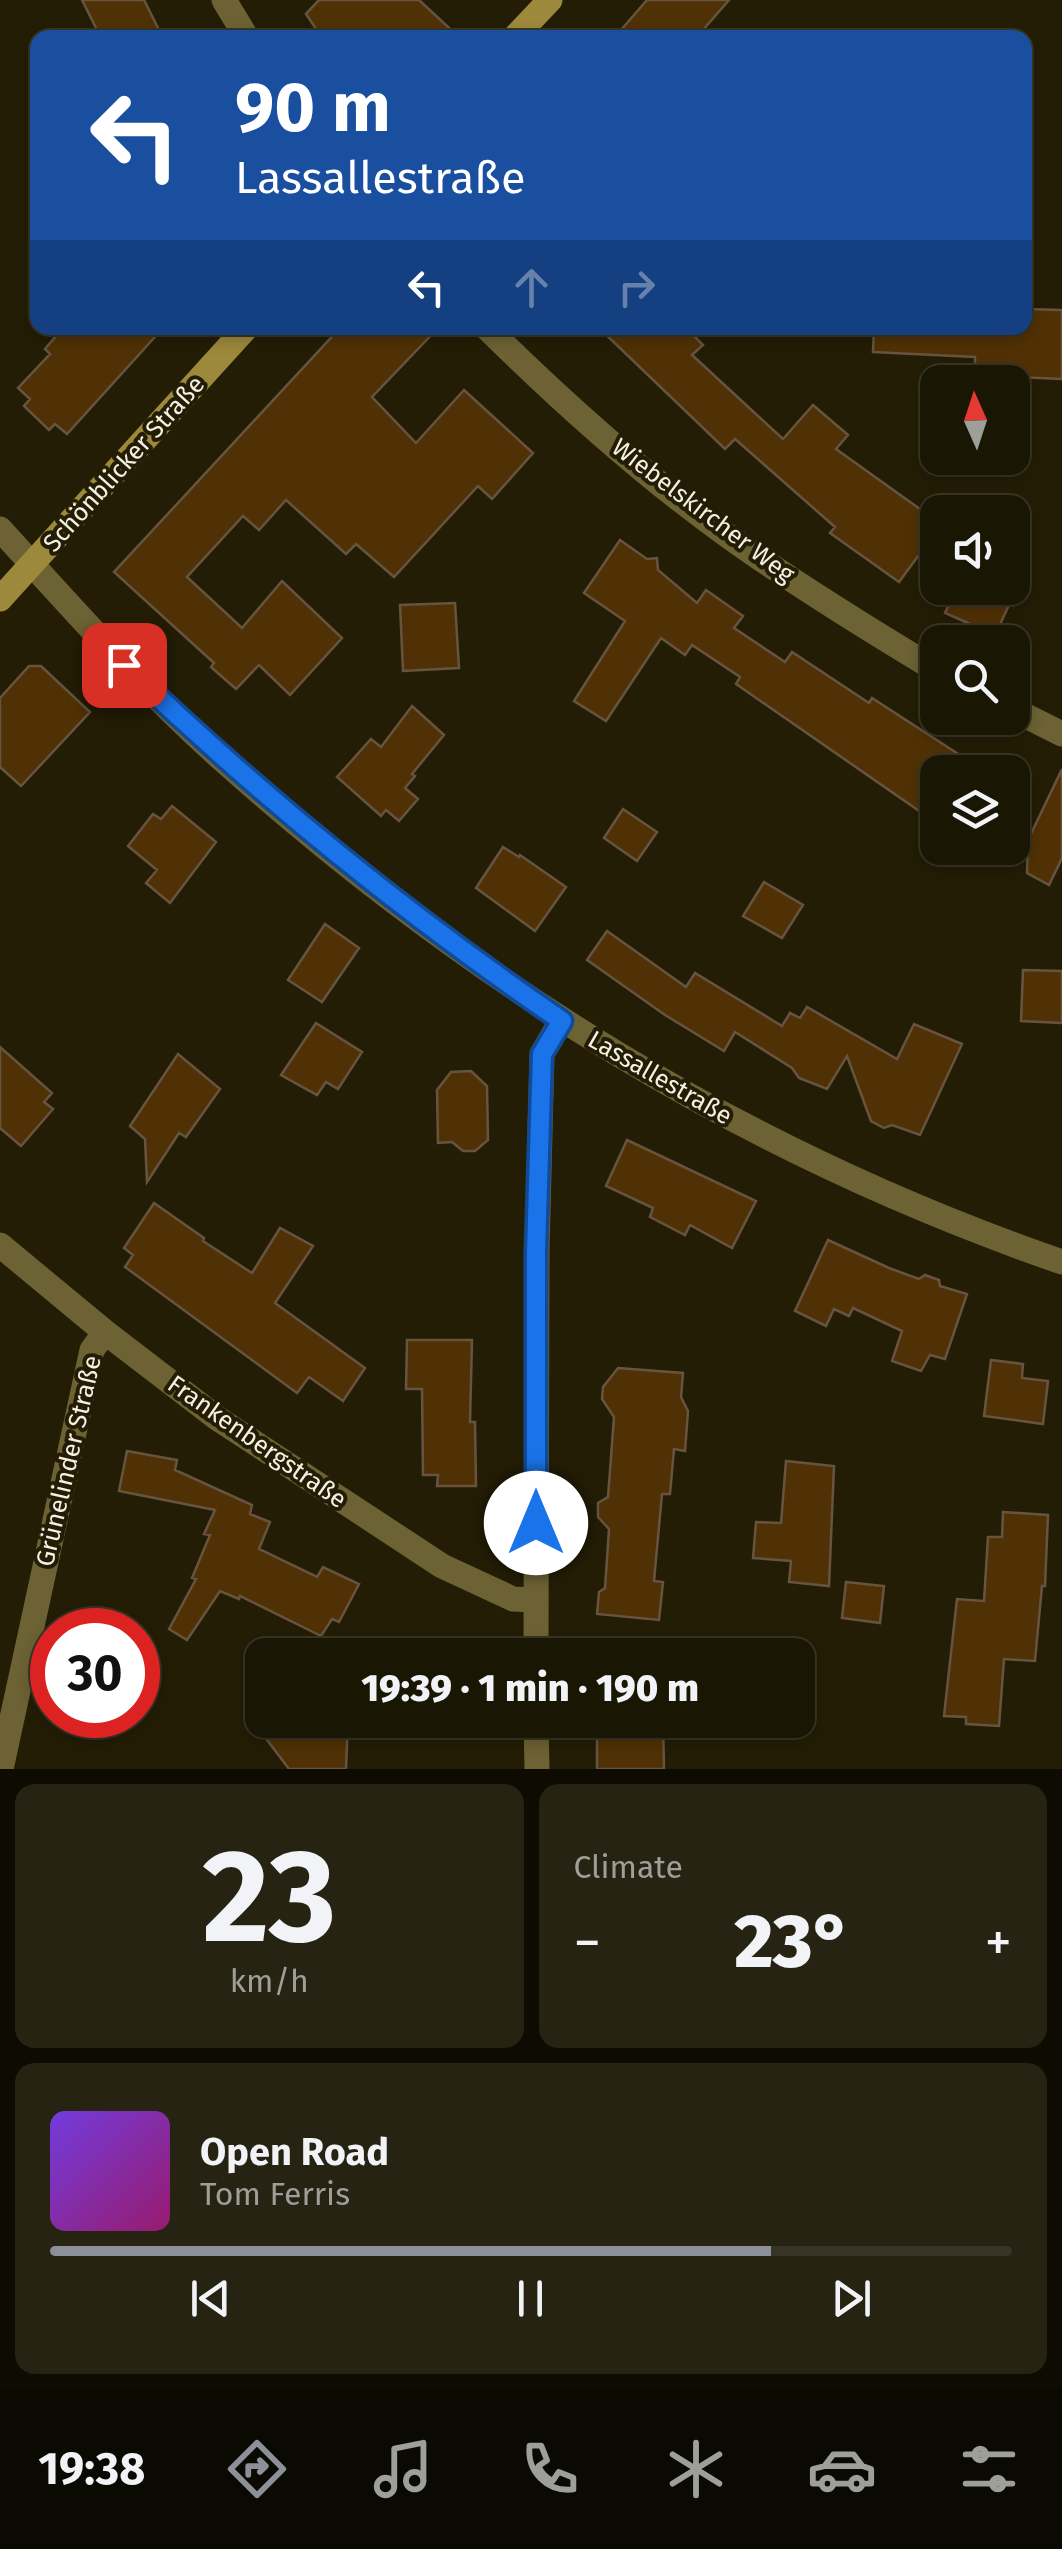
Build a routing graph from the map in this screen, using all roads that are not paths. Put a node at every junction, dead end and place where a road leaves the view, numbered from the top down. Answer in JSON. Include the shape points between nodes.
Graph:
{"nodes":[{"id":1,"x":224,"y":0,"type":"edge"},
{"id":2,"x":550,"y":0,"type":"edge"},
{"id":3,"x":242,"y":30,"type":"edge"},
{"id":4,"x":522,"y":30,"type":"edge"},
{"id":5,"x":240,"y":335,"type":"edge"},
{"id":6,"x":494,"y":335,"type":"edge"},
{"id":7,"x":0,"y":529,"type":"edge"},
{"id":8,"x":32,"y":566,"type":"junction"},
{"id":9,"x":0,"y":600,"type":"edge"},
{"id":10,"x":920,"y":660,"type":"edge"},
{"id":11,"x":1030,"y":718,"type":"edge"},
{"id":12,"x":1062,"y":734,"type":"edge"},
{"id":13,"x":562,"y":1021,"type":"junction"},
{"id":14,"x":0,"y":1244,"type":"edge"},
{"id":15,"x":1062,"y":1262,"type":"edge"},
{"id":16,"x":105,"y":1332,"type":"junction"},
{"id":17,"x":536,"y":1600,"type":"junction"},
{"id":18,"x":536,"y":1638,"type":"edge"},
{"id":19,"x":536,"y":1738,"type":"edge"},
{"id":20,"x":1,"y":1769,"type":"edge"},
{"id":21,"x":536,"y":1769,"type":"edge"}],
"edges":[{"from":1,"to":3,"type":"street"},
{"from":2,"to":4,"type":"street"},
{"from":5,"to":8,"type":"street","name":"Schönblicker Straße"},
{"from":6,"to":10,"type":"street","name":"Wiebelskircher Weg","via":[[729,537]]},
{"from":7,"to":8,"type":"street","name":"Lassallestraße"},
{"from":8,"to":9,"type":"street","name":"Schönblicker Straße"},
{"from":8,"to":13,"type":"street","name":"Lassallestraße","via":[[124,665],[314,838]]},
{"from":11,"to":12,"type":"street"},
{"from":13,"to":15,"type":"street","name":"Lassallestraße","via":[[722,1116],[829,1168]]},
{"from":13,"to":17,"type":"street","via":[[542,1054]]},
{"from":14,"to":16,"type":"street","name":"Frankenbergstraße"},
{"from":16,"to":17,"type":"street","name":"Frankenbergstraße","via":[[217,1418],[442,1566],[513,1599]]},
{"from":16,"to":20,"type":"street","name":"Grünelinder Straße","via":[[92,1350]]},
{"from":17,"to":18,"type":"street"},
{"from":19,"to":21,"type":"street"}]}
